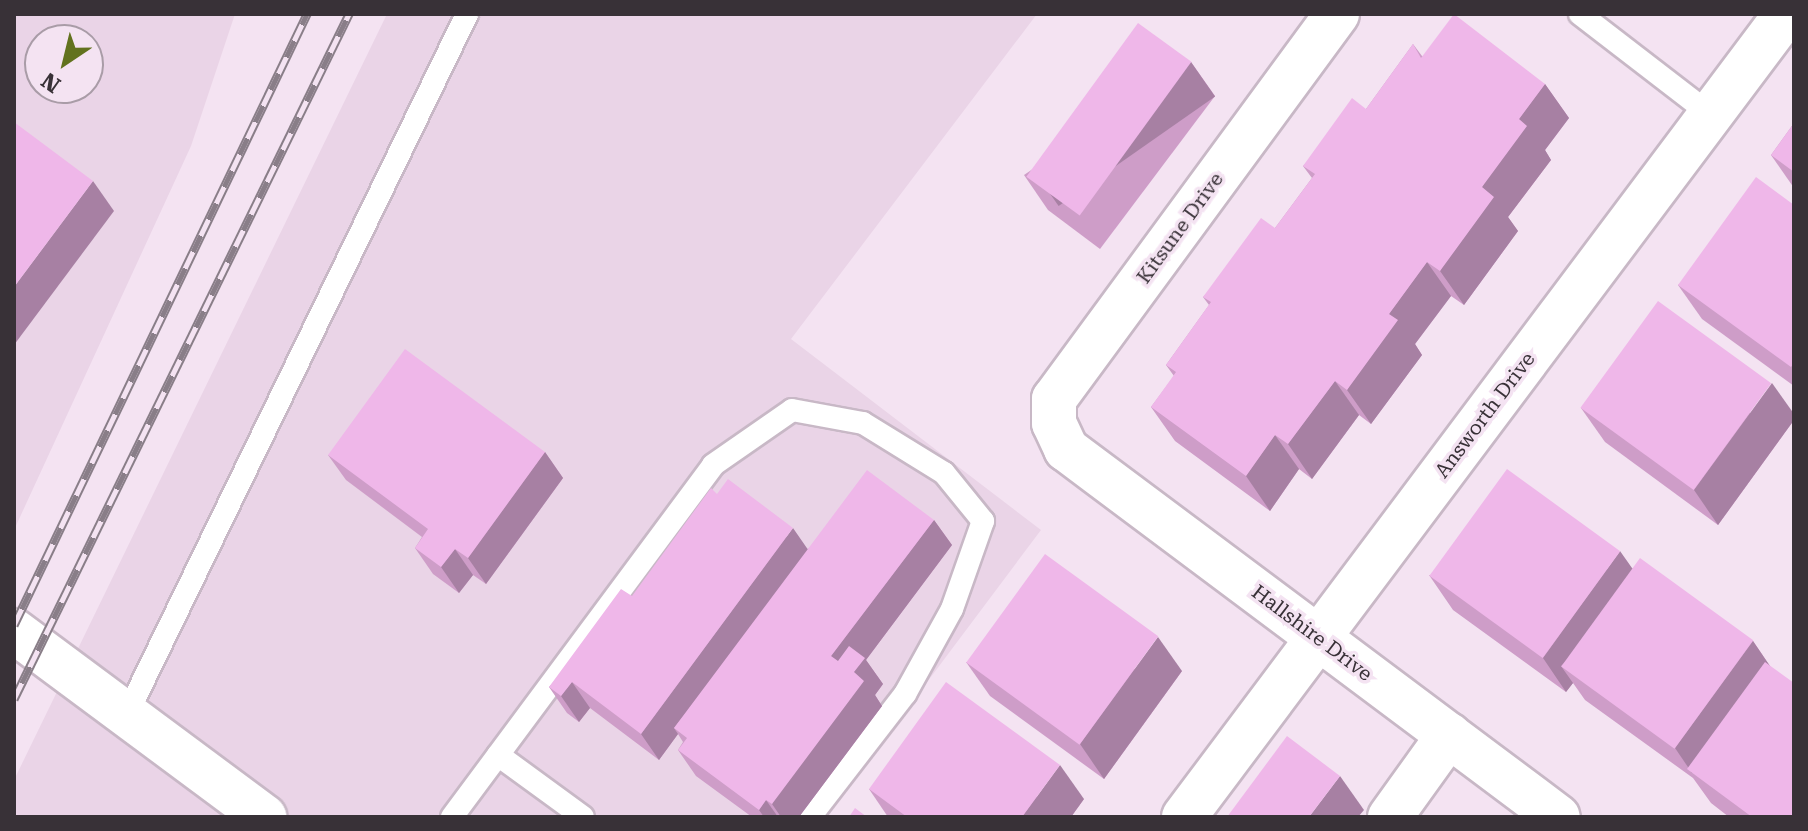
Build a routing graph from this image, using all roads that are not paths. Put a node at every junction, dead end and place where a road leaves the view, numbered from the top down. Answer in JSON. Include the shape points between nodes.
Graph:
{"nodes":[{"id":1,"x":467,"y":14,"type":"edge"},
{"id":2,"x":1337,"y":14,"type":"edge"},
{"id":3,"x":1580,"y":14,"type":"edge"},
{"id":4,"x":1786,"y":14,"type":"edge"},
{"id":5,"x":1710,"y":114,"type":"junction"},
{"id":6,"x":1066,"y":449,"type":"joint"},
{"id":7,"x":14,"y":631,"type":"edge"},
{"id":8,"x":1318,"y":637,"type":"junction"},
{"id":9,"x":127,"y":714,"type":"junction"},
{"id":10,"x":1449,"y":735,"type":"junction"},
{"id":11,"x":498,"y":755,"type":"junction"},
{"id":12,"x":264,"y":817,"type":"edge"},
{"id":13,"x":452,"y":817,"type":"edge"},
{"id":14,"x":583,"y":817,"type":"edge"},
{"id":15,"x":810,"y":817,"type":"edge"},
{"id":16,"x":1184,"y":817,"type":"edge"},
{"id":17,"x":1390,"y":817,"type":"edge"},
{"id":18,"x":1558,"y":817,"type":"edge"}],
"edges":[{"from":1,"to":9,"type":"lane"},
{"from":2,"to":6,"type":"street","name":"Kitsune Drive","via":[[1054,399],[1054,423]]},
{"from":3,"to":5,"type":"lane"},
{"from":4,"to":5,"type":"street","name":"Answorth Drive"},
{"from":5,"to":8,"type":"street","name":"Answorth Drive"},
{"from":6,"to":8,"type":"street","name":"Hallshire Drive"},
{"from":7,"to":9,"type":"street"},
{"from":8,"to":10,"type":"street","name":"Hallshire Drive"},
{"from":8,"to":16,"type":"street","name":"Answorth Drive"},
{"from":9,"to":12,"type":"street"},
{"from":10,"to":17,"type":"street"},
{"from":10,"to":18,"type":"street","name":"Hallshire Drive"},
{"from":11,"to":13,"type":"lane"},
{"from":11,"to":14,"type":"lane"},
{"from":11,"to":15,"type":"lane","via":[[713,465],[792,410],[863,423],[944,473],[983,521],[952,609],[905,694]]}]}
